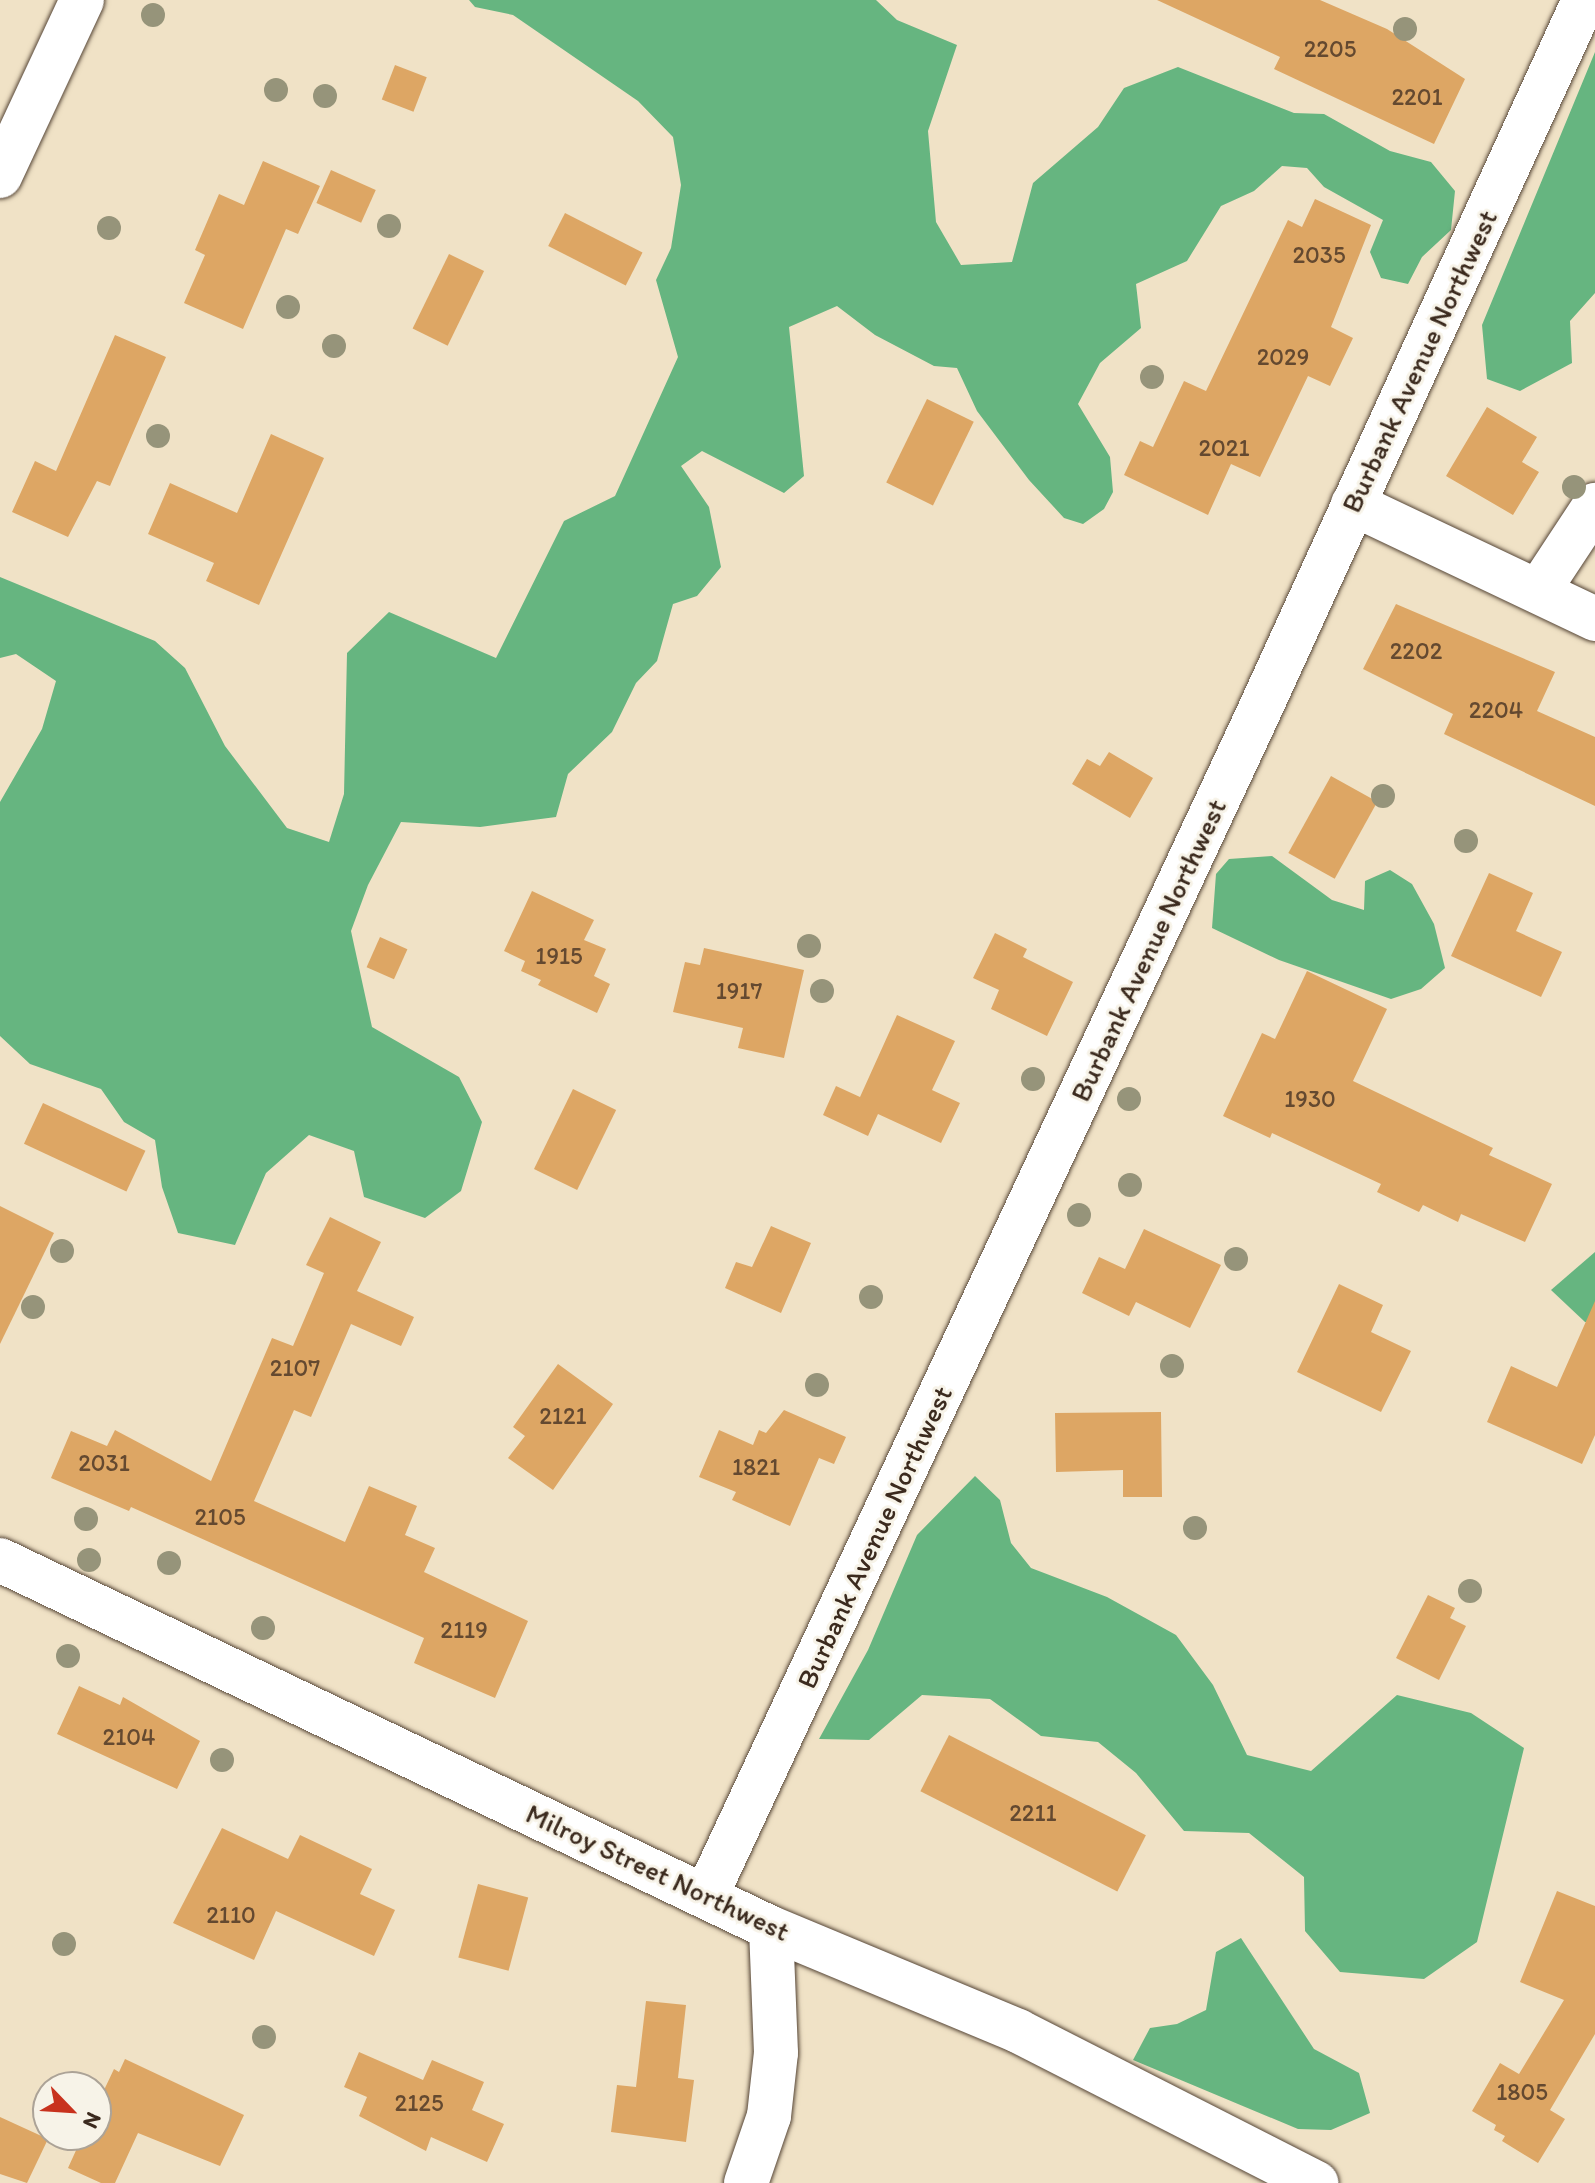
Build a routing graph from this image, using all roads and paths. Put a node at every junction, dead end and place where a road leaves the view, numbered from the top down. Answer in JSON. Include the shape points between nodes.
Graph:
{"nodes":[{"id":1,"x":82,"y":0,"type":"edge"},
{"id":2,"x":1575,"y":3,"type":"edge"},
{"id":3,"x":0,"y":176,"type":"edge"},
{"id":4,"x":1353,"y":504,"type":"junction"},
{"id":5,"x":1595,"y":505,"type":"edge"},
{"id":6,"x":1539,"y":590,"type":"junction"},
{"id":7,"x":1595,"y":619,"type":"edge"},
{"id":8,"x":0,"y":1560,"type":"edge"},
{"id":9,"x":706,"y":1896,"type":"junction"},
{"id":10,"x":771,"y":1928,"type":"junction"},
{"id":11,"x":746,"y":2183,"type":"edge"},
{"id":12,"x":1316,"y":2183,"type":"edge"}],
"edges":[{"from":1,"to":3,"type":"street"},
{"from":2,"to":4,"type":"street","name":"Burbank Avenue Northwest"},
{"from":4,"to":6,"type":"street"},
{"from":4,"to":9,"type":"street","name":"Burbank Avenue Northwest"},
{"from":5,"to":6,"type":"street"},
{"from":6,"to":7,"type":"street"},
{"from":8,"to":9,"type":"street","name":"Milroy Street Northwest"},
{"from":9,"to":10,"type":"street","name":"Milroy Street Northwest"},
{"from":10,"to":11,"type":"street","via":[[776,2053],[769,2116]]},
{"from":10,"to":12,"type":"street","name":"Milroy Street Northwest","via":[[1018,2031]]}]}
